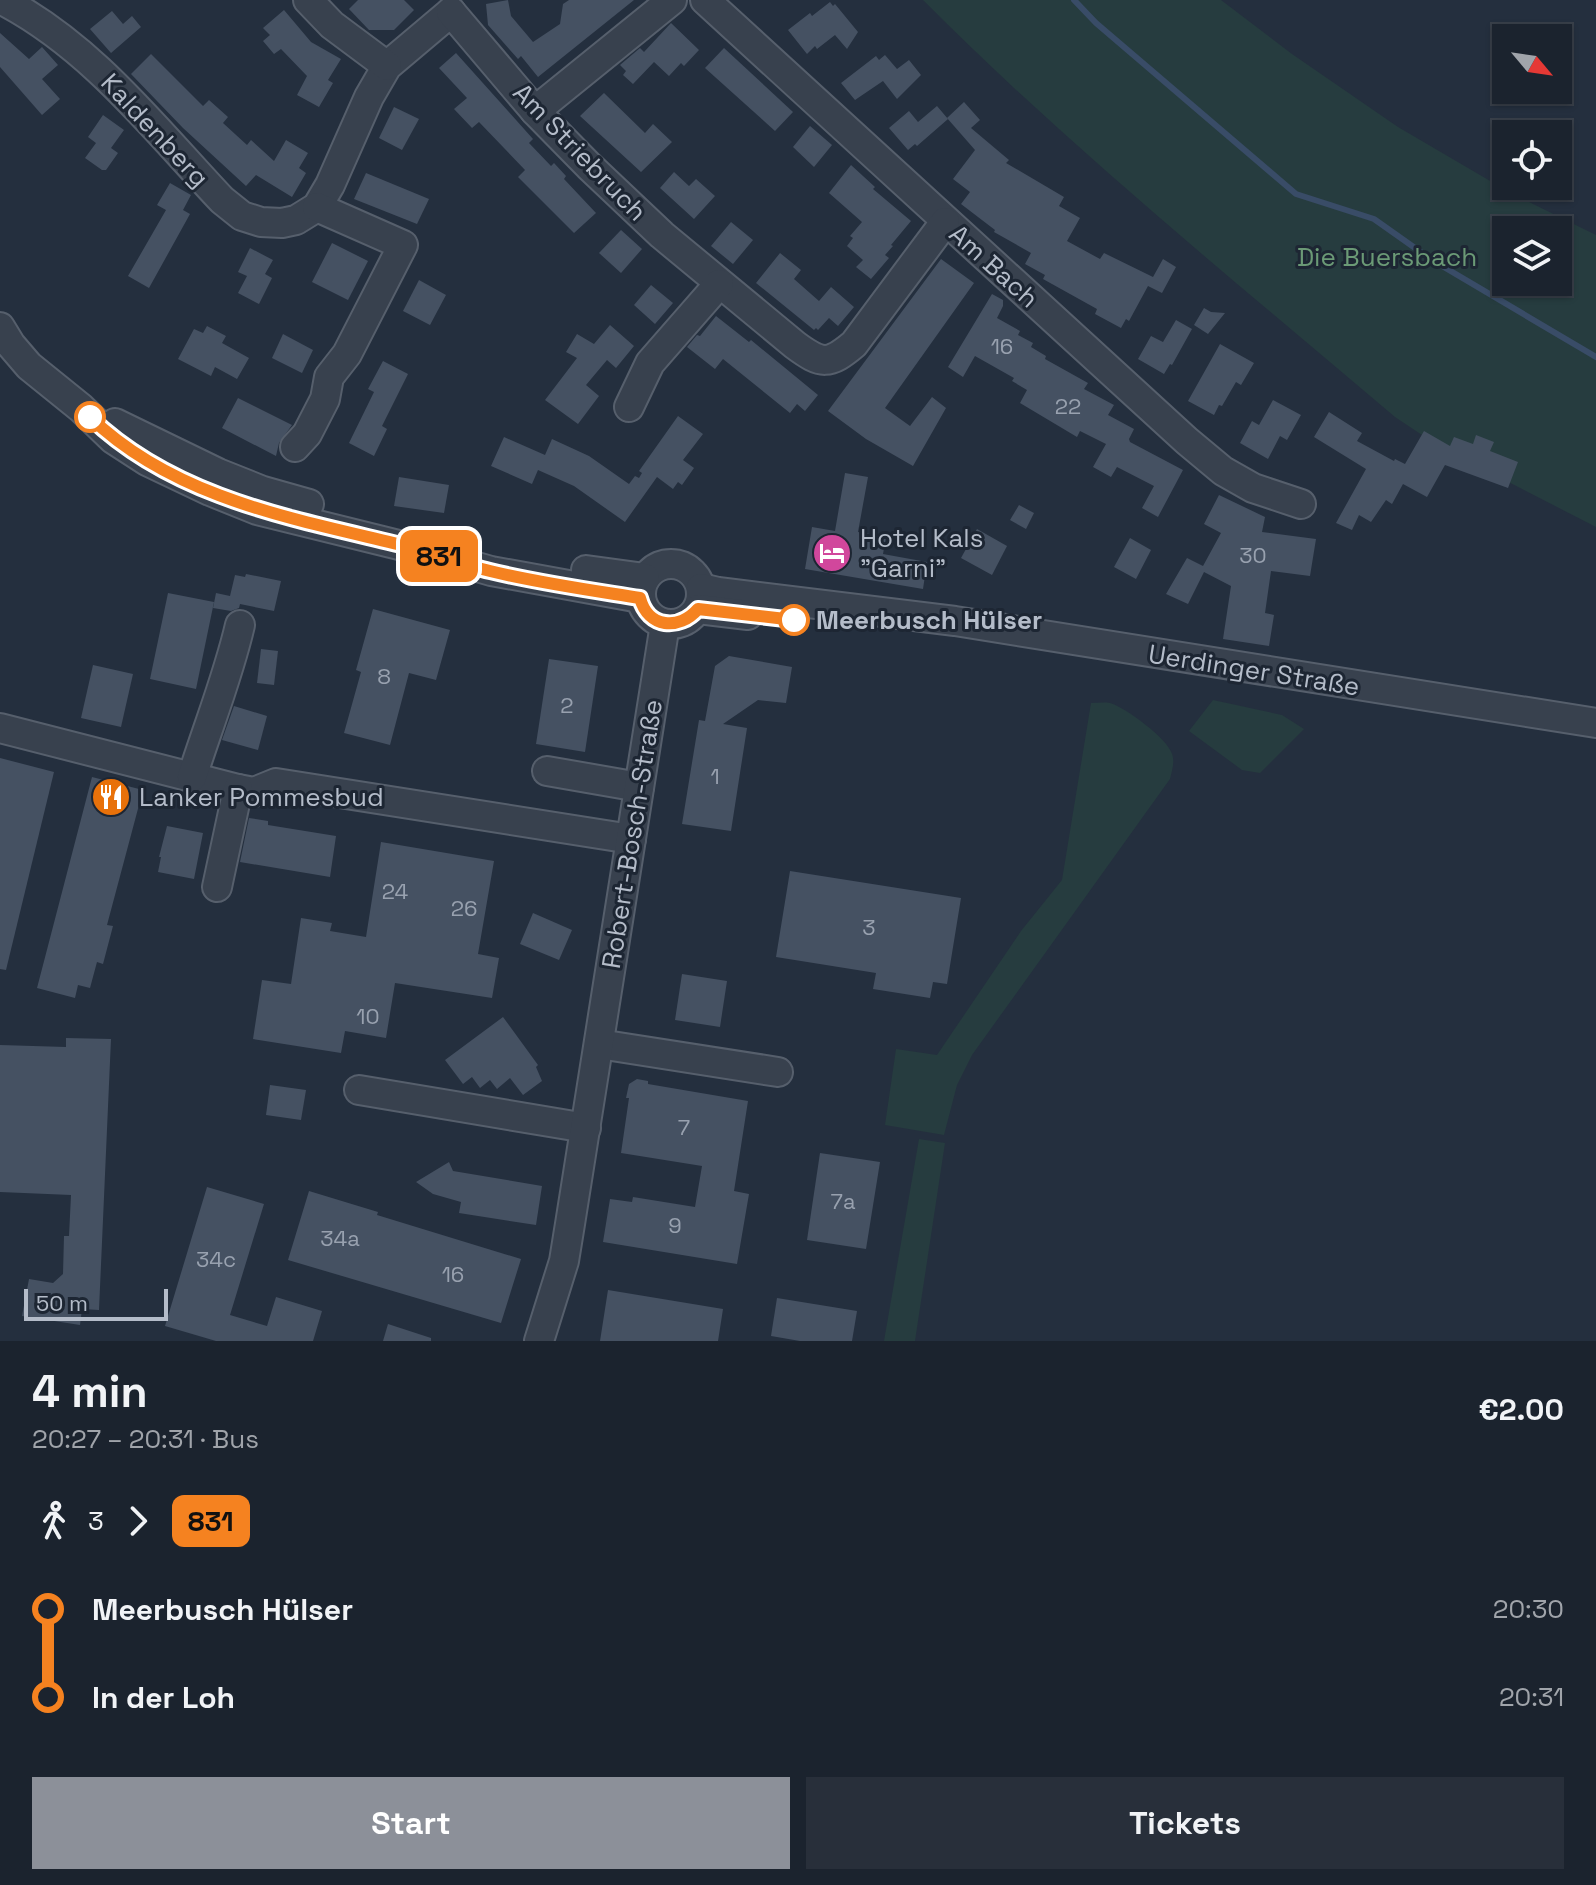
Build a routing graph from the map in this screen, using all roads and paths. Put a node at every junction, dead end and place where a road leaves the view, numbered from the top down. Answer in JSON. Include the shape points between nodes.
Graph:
{"nodes":[{"id":1,"x":2,"y":0,"type":"edge"},
{"id":2,"x":308,"y":0,"type":"edge"},
{"id":3,"x":672,"y":0,"type":"edge"},
{"id":4,"x":705,"y":0,"type":"edge"},
{"id":5,"x":450,"y":6,"type":"edge"},
{"id":6,"x":387,"y":66,"type":"junction"},
{"id":7,"x":535,"y":111,"type":"junction"},
{"id":8,"x":317,"y":207,"type":"junction"},
{"id":9,"x":945,"y":222,"type":"junction"},
{"id":10,"x":719,"y":284,"type":"junction"},
{"id":11,"x":3,"y":341,"type":"edge"},
{"id":12,"x":629,"y":407,"type":"dead end"},
{"id":13,"x":295,"y":447,"type":"dead end"},
{"id":14,"x":1301,"y":504,"type":"dead end"},
{"id":15,"x":643,"y":588,"type":"junction"},
{"id":16,"x":697,"y":589,"type":"junction"},
{"id":17,"x":912,"y":617,"type":"junction"},
{"id":18,"x":665,"y":624,"type":"junction"},
{"id":19,"x":240,"y":625,"type":"dead end"},
{"id":20,"x":1596,"y":723,"type":"edge"},
{"id":21,"x":0,"y":728,"type":"edge"},
{"id":22,"x":547,"y":771,"type":"dead end"},
{"id":23,"x":192,"y":777,"type":"junction"},
{"id":24,"x":639,"y":787,"type":"junction"},
{"id":25,"x":238,"y":789,"type":"junction"},
{"id":26,"x":632,"y":830,"type":"junction"},
{"id":27,"x":217,"y":887,"type":"dead end"},
{"id":28,"x":599,"y":1044,"type":"junction"},
{"id":29,"x":778,"y":1072,"type":"dead end"},
{"id":30,"x":359,"y":1090,"type":"dead end"},
{"id":31,"x":586,"y":1128,"type":"junction"},
{"id":32,"x":539,"y":1341,"type":"edge"}],
"edges":[{"from":1,"to":8,"type":"street","name":"Kaldenberg","via":[[64,37],[242,216],[282,223]]},
{"from":2,"to":6,"type":"street"},
{"from":3,"to":7,"type":"street"},
{"from":4,"to":9,"type":"street","name":"Am Bach"},
{"from":5,"to":6,"type":"street"},
{"from":5,"to":7,"type":"street","name":"Am Striebruch"},
{"from":6,"to":8,"type":"street"},
{"from":7,"to":10,"type":"street","name":"Am Striebruch"},
{"from":8,"to":13,"type":"street","via":[[403,245],[347,354],[329,377],[325,399],[307,434]]},
{"from":9,"to":10,"type":"street","name":"Am Striebruch","via":[[854,344],[830,361],[807,354]]},
{"from":9,"to":14,"type":"street","name":"Am Bach","via":[[1223,471]]},
{"from":10,"to":12,"type":"street","via":[[650,363]]},
{"from":11,"to":15,"type":"street","name":"Uerdinger Straße","via":[[81,408],[263,491]]},
{"from":15,"to":16,"type":"street","name":"Uerdinger Straße","via":[[658,566],[676,564]]},
{"from":15,"to":18,"type":"street","via":[[648,615]]},
{"from":16,"to":17,"type":"street","name":"Uerdinger Straße"},
{"from":16,"to":17,"type":"street","name":"Uerdinger Straße","via":[[839,623]]},
{"from":16,"to":18,"type":"street","via":[[690,618]]},
{"from":17,"to":20,"type":"street","name":"Uerdinger Straße"},
{"from":18,"to":24,"type":"street","name":"Robert-Bosch-Straße"},
{"from":19,"to":23,"type":"street"},
{"from":21,"to":23,"type":"street"},
{"from":22,"to":24,"type":"street"},
{"from":23,"to":25,"type":"street"},
{"from":24,"to":26,"type":"street","name":"Robert-Bosch-Straße"},
{"from":25,"to":26,"type":"street","via":[[254,792],[276,783]]},
{"from":25,"to":27,"type":"street"},
{"from":26,"to":28,"type":"street","name":"Robert-Bosch-Straße"},
{"from":28,"to":29,"type":"street"},
{"from":28,"to":31,"type":"street","name":"Robert-Bosch-Straße"},
{"from":30,"to":31,"type":"street"},
{"from":31,"to":32,"type":"street","name":"Robert-Bosch-Straße","via":[[564,1261]]}]}
